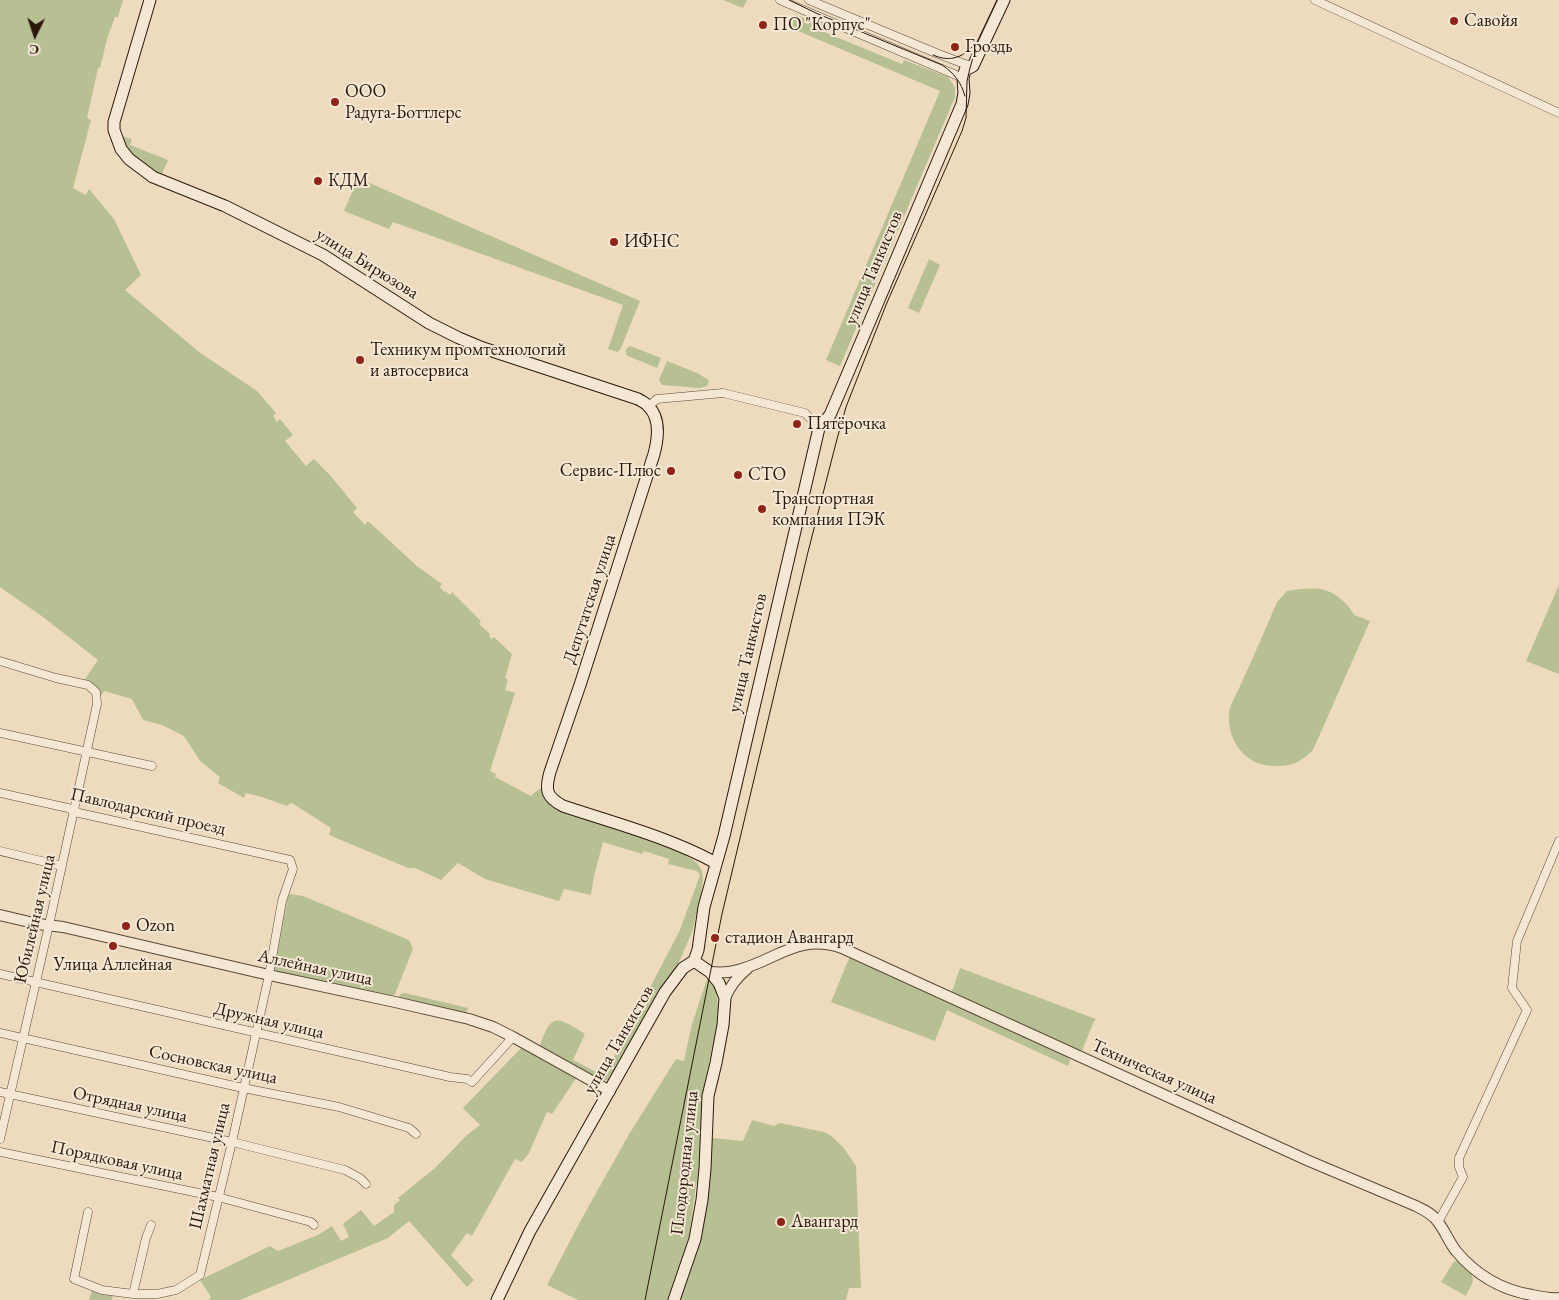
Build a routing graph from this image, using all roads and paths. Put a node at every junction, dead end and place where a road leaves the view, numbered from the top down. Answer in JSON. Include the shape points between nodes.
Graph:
{"nodes":[{"id":1,"x":150,"y":0,"type":"edge"},
{"id":2,"x":780,"y":0,"type":"edge"},
{"id":3,"x":809,"y":0,"type":"edge"},
{"id":4,"x":1004,"y":0,"type":"edge"},
{"id":5,"x":1315,"y":0,"type":"edge"},
{"id":6,"x":789,"y":2,"type":"edge"},
{"id":7,"x":966,"y":69,"type":"junction"},
{"id":8,"x":1559,"y":113,"type":"edge"},
{"id":9,"x":649,"y":406,"type":"junction"},
{"id":10,"x":819,"y":428,"type":"junction"},
{"id":11,"x":0,"y":660,"type":"edge"},
{"id":12,"x":0,"y":733,"type":"edge"},
{"id":13,"x":87,"y":753,"type":"junction"},
{"id":14,"x":152,"y":766,"type":"dead end"},
{"id":15,"x":0,"y":793,"type":"edge"},
{"id":16,"x":74,"y":811,"type":"junction"},
{"id":17,"x":1559,"y":841,"type":"edge"},
{"id":18,"x":0,"y":851,"type":"edge"},
{"id":19,"x":290,"y":860,"type":"joint"},
{"id":20,"x":716,"y":863,"type":"junction"},
{"id":21,"x":62,"y":866,"type":"junction"},
{"id":22,"x":0,"y":915,"type":"edge"},
{"id":23,"x":49,"y":925,"type":"junction"},
{"id":24,"x":694,"y":961,"type":"junction"},
{"id":25,"x":752,"y":965,"type":"junction"},
{"id":26,"x":710,"y":972,"type":"junction"},
{"id":27,"x":0,"y":974,"type":"edge"},
{"id":28,"x":269,"y":975,"type":"junction"},
{"id":29,"x":36,"y":982,"type":"junction"},
{"id":30,"x":725,"y":998,"type":"junction"},
{"id":31,"x":0,"y":1033,"type":"edge"},
{"id":32,"x":256,"y":1033,"type":"junction"},
{"id":33,"x":513,"y":1037,"type":"junction"},
{"id":34,"x":22,"y":1038,"type":"junction"},
{"id":35,"x":243,"y":1088,"type":"junction"},
{"id":36,"x":610,"y":1091,"type":"junction"},
{"id":37,"x":0,"y":1092,"type":"edge"},
{"id":38,"x":11,"y":1094,"type":"junction"},
{"id":39,"x":416,"y":1134,"type":"dead end"},
{"id":40,"x":0,"y":1139,"type":"edge"},
{"id":41,"x":232,"y":1142,"type":"junction"},
{"id":42,"x":0,"y":1152,"type":"edge"},
{"id":43,"x":366,"y":1184,"type":"dead end"},
{"id":44,"x":218,"y":1198,"type":"junction"},
{"id":45,"x":88,"y":1212,"type":"dead end"},
{"id":46,"x":1438,"y":1222,"type":"junction"},
{"id":47,"x":314,"y":1224,"type":"dead end"},
{"id":48,"x":151,"y":1225,"type":"dead end"},
{"id":49,"x":133,"y":1294,"type":"junction"},
{"id":50,"x":1559,"y":1298,"type":"edge"},
{"id":51,"x":497,"y":1300,"type":"edge"},
{"id":52,"x":674,"y":1300,"type":"edge"}],
"edges":[{"from":1,"to":9,"type":"main road","name":"улица Бирюзова","via":[[115,115],[114,130],[121,149],[129,159],[153,177],[225,206],[323,255],[429,323],[459,338],[638,399]]},
{"from":2,"to":6,"type":"street"},
{"from":3,"to":7,"type":"street"},
{"from":4,"to":7,"type":"main road","name":"улица Танкистов"},
{"from":5,"to":8,"type":"street"},
{"from":6,"to":7,"type":"street"},
{"from":7,"to":10,"type":"main road","name":"улица Танкистов","via":[[962,104],[830,415]]},
{"from":9,"to":10,"type":"street","via":[[657,399],[723,393],[805,413]]},
{"from":9,"to":20,"type":"main road","name":"Депутатская улица","via":[[655,414],[657,445],[547,783],[552,801],[670,841]]},
{"from":10,"to":20,"type":"main road","name":"улица Танкистов"},
{"from":11,"to":13,"type":"street","name":"Юбилейная улица","via":[[88,685],[96,692],[97,704]]},
{"from":12,"to":13,"type":"street"},
{"from":13,"to":14,"type":"street"},
{"from":13,"to":16,"type":"street","name":"Юбилейная улица"},
{"from":15,"to":16,"type":"street","name":"Павлодарский проезд"},
{"from":16,"to":19,"type":"street","name":"Павлодарский проезд"},
{"from":16,"to":21,"type":"street","name":"Юбилейная улица"},
{"from":17,"to":46,"type":"street","via":[[1517,941],[1512,988],[1527,1010],[1459,1158],[1463,1177]]},
{"from":18,"to":21,"type":"street"},
{"from":19,"to":28,"type":"street","name":"Шахматная улица","via":[[293,869],[282,902]]},
{"from":20,"to":24,"type":"main road","name":"улица Танкистов"},
{"from":21,"to":23,"type":"street","name":"Юбилейная улица"},
{"from":22,"to":23,"type":"street","name":"Аллейная улица"},
{"from":23,"to":28,"type":"street","name":"Аллейная улица"},
{"from":23,"to":29,"type":"street","name":"Юбилейная улица"},
{"from":24,"to":26,"type":"main road"},
{"from":24,"to":36,"type":"main road","name":"улица Танкистов","via":[[683,968],[666,992]]},
{"from":25,"to":26,"type":"street","name":"Техническая улица","via":[[725,973]]},
{"from":25,"to":30,"type":"street","via":[[729,988]]},
{"from":25,"to":46,"type":"street","name":"Техническая улица","via":[[806,944],[842,948],[1309,1161],[1416,1206]]},
{"from":26,"to":30,"type":"main road"},
{"from":27,"to":29,"type":"street","name":"Дружная улица"},
{"from":28,"to":32,"type":"street","name":"Шахматная улица"},
{"from":28,"to":33,"type":"street","name":"Аллейная улица","via":[[469,1019]]},
{"from":29,"to":32,"type":"street","name":"Дружная улица"},
{"from":29,"to":34,"type":"street","name":"Юбилейная улица"},
{"from":30,"to":52,"type":"main road","name":"Плодородная улица","via":[[723,1025],[708,1096],[702,1200],[695,1239]]},
{"from":31,"to":34,"type":"street","name":"Сосновская улица"},
{"from":32,"to":33,"type":"street","name":"Дружная улица","via":[[472,1082]]},
{"from":32,"to":35,"type":"street","name":"Шахматная улица"},
{"from":33,"to":36,"type":"street","name":"Аллейная улица"},
{"from":34,"to":35,"type":"street","name":"Сосновская улица"},
{"from":34,"to":38,"type":"street","name":"Юбилейная улица"},
{"from":35,"to":39,"type":"street","name":"Сосновская улица","via":[[338,1107],[409,1128]]},
{"from":35,"to":41,"type":"street","name":"Шахматная улица"},
{"from":36,"to":51,"type":"main road","name":"улица Танкистов","via":[[530,1231]]},
{"from":37,"to":38,"type":"street","name":"Отрядная улица"},
{"from":38,"to":40,"type":"street","name":"Юбилейная улица"},
{"from":38,"to":41,"type":"street","name":"Отрядная улица"},
{"from":41,"to":43,"type":"street","name":"Отрядная улица","via":[[345,1170]]},
{"from":41,"to":44,"type":"street","name":"Шахматная улица"},
{"from":42,"to":44,"type":"street","name":"Порядковая улица"},
{"from":44,"to":47,"type":"street","name":"Порядковая улица"},
{"from":44,"to":49,"type":"street","name":"Шахматная улица","via":[[200,1275],[176,1290]]},
{"from":45,"to":49,"type":"street","via":[[74,1279],[102,1290]]},
{"from":46,"to":50,"type":"street","name":"Техническая улица","via":[[1456,1251],[1494,1283],[1518,1293]]},
{"from":48,"to":49,"type":"street"}]}
